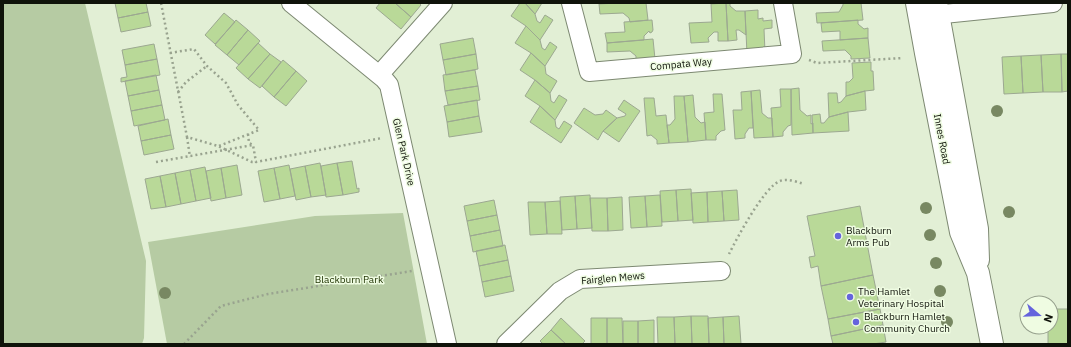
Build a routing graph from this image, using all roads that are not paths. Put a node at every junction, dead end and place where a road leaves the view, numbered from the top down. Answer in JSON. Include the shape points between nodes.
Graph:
{"nodes":[{"id":1,"x":291,"y":3,"type":"edge"},
{"id":2,"x":443,"y":3,"type":"edge"},
{"id":3,"x":571,"y":3,"type":"edge"},
{"id":4,"x":783,"y":3,"type":"edge"},
{"id":5,"x":1053,"y":3,"type":"edge"},
{"id":6,"x":928,"y":9,"type":"edge"},
{"id":7,"x":379,"y":75,"type":"junction"},
{"id":8,"x":721,"y":271,"type":"road end"},
{"id":9,"x":447,"y":344,"type":"edge"},
{"id":10,"x":506,"y":344,"type":"edge"},
{"id":11,"x":992,"y":344,"type":"edge"}],
"edges":[{"from":1,"to":7,"type":"street","name":"Glen Park Drive"},
{"from":2,"to":7,"type":"street"},
{"from":3,"to":4,"type":"street","name":"Compata Way","via":[[589,72],[792,54]]},
{"from":5,"to":6,"type":"street"},
{"from":6,"to":11,"type":"street","name":"Innes Road","via":[[977,228],[978,273]]},
{"from":7,"to":9,"type":"street","name":"Glen Park Drive","via":[[388,85]]},
{"from":8,"to":10,"type":"street","name":"Fairglen Mews","via":[[580,279],[560,291]]}]}
